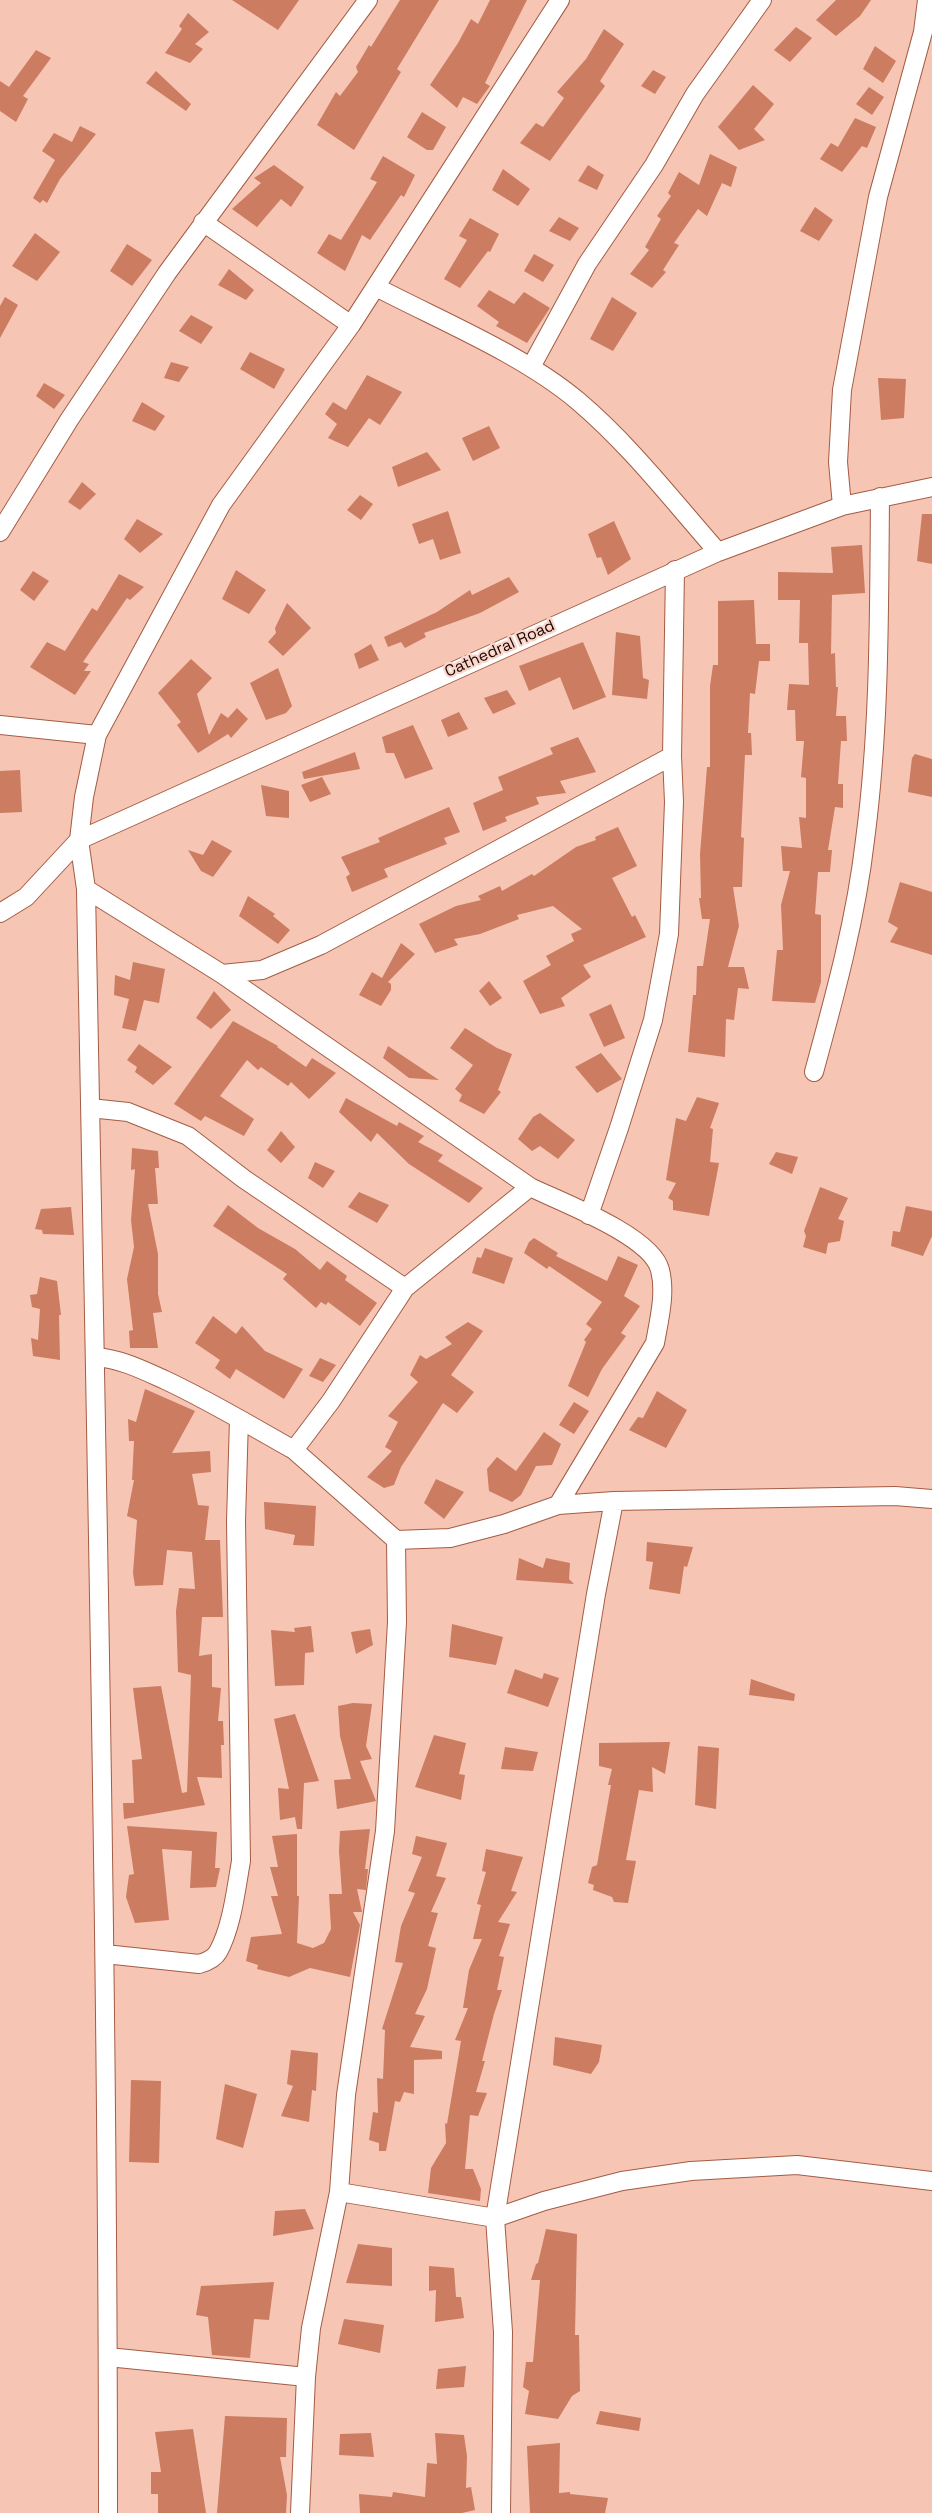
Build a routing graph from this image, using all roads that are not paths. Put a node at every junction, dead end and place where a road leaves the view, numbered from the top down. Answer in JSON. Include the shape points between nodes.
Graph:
{"nodes":[{"id":1,"x":368,"y":0,"type":"edge"},
{"id":2,"x":560,"y":0,"type":"edge"},
{"id":3,"x":762,"y":0,"type":"edge"},
{"id":4,"x":927,"y":0,"type":"edge"},
{"id":5,"x":203,"y":222,"type":"junction"},
{"id":6,"x":376,"y":287,"type":"junction"},
{"id":7,"x":351,"y":325,"type":"junction"},
{"id":8,"x":531,"y":367,"type":"junction"},
{"id":9,"x":932,"y":487,"type":"edge"},
{"id":10,"x":880,"y":497,"type":"junction"},
{"id":11,"x":842,"y":506,"type":"junction"},
{"id":12,"x":0,"y":532,"type":"edge"},
{"id":13,"x":718,"y":552,"type":"junction"},
{"id":14,"x":675,"y":570,"type":"junction"},
{"id":15,"x":0,"y":725,"type":"edge"},
{"id":16,"x":97,"y":735,"type":"junction"},
{"id":17,"x":672,"y":756,"type":"junction"},
{"id":18,"x":79,"y":840,"type":"junction"},
{"id":19,"x":86,"y":889,"type":"junction"},
{"id":20,"x":0,"y":913,"type":"edge"},
{"id":21,"x":222,"y":974,"type":"junction"},
{"id":22,"x":814,"y":1072,"type":"dead end"},
{"id":23,"x":90,"y":1108,"type":"junction"},
{"id":24,"x":530,"y":1187,"type":"junction"},
{"id":25,"x":589,"y":1215,"type":"junction"},
{"id":26,"x":405,"y":1288,"type":"junction"},
{"id":27,"x":96,"y":1357,"type":"junction"},
{"id":28,"x":239,"y":1419,"type":"junction"},
{"id":29,"x":294,"y":1450,"type":"junction"},
{"id":30,"x":932,"y":1499,"type":"edge"},
{"id":31,"x":614,"y":1501,"type":"junction"},
{"id":32,"x":558,"y":1505,"type":"junction"},
{"id":33,"x":396,"y":1540,"type":"junction"},
{"id":34,"x":105,"y":1954,"type":"junction"},
{"id":35,"x":932,"y":2181,"type":"edge"},
{"id":36,"x":339,"y":2192,"type":"junction"},
{"id":37,"x":495,"y":2218,"type":"junction"},
{"id":38,"x":108,"y":2357,"type":"junction"},
{"id":39,"x":306,"y":2376,"type":"junction"},
{"id":40,"x":108,"y":2513,"type":"edge"},
{"id":41,"x":300,"y":2513,"type":"edge"},
{"id":42,"x":501,"y":2513,"type":"edge"}],
"edges":[{"from":1,"to":5,"type":"street"},
{"from":2,"to":6,"type":"street"},
{"from":3,"to":8,"type":"street","via":[[695,94],[654,165],[587,264]]},
{"from":4,"to":11,"type":"street","via":[[923,32],[878,197],[842,390],[838,462]]},
{"from":5,"to":7,"type":"street"},
{"from":5,"to":12,"type":"street","via":[[74,412]]},
{"from":6,"to":7,"type":"street"},
{"from":6,"to":8,"type":"street"},
{"from":7,"to":16,"type":"street","via":[[222,505]]},
{"from":8,"to":13,"type":"street","via":[[578,401],[630,452]]},
{"from":9,"to":10,"type":"street","name":"Cathedral Road"},
{"from":10,"to":11,"type":"street","name":"Cathedral Road"},
{"from":10,"to":22,"type":"street","via":[[874,748],[865,841],[843,968]]},
{"from":11,"to":13,"type":"street","name":"Cathedral Road"},
{"from":13,"to":14,"type":"street","name":"Cathedral Road"},
{"from":14,"to":17,"type":"street"},
{"from":14,"to":18,"type":"street","name":"Cathedral Road"},
{"from":15,"to":16,"type":"street"},
{"from":16,"to":18,"type":"street"},
{"from":17,"to":21,"type":"street","via":[[321,945],[262,970]]},
{"from":17,"to":25,"type":"street","via":[[674,802],[669,934],[653,1020]]},
{"from":18,"to":19,"type":"street"},
{"from":18,"to":20,"type":"street","via":[[26,897]]},
{"from":19,"to":21,"type":"street"},
{"from":19,"to":23,"type":"street"},
{"from":21,"to":24,"type":"street"},
{"from":23,"to":26,"type":"street","via":[[128,1112],[188,1136],[244,1179]]},
{"from":23,"to":27,"type":"street"},
{"from":24,"to":25,"type":"street"},
{"from":24,"to":26,"type":"street"},
{"from":25,"to":32,"type":"street","via":[[635,1240],[654,1256],[660,1270],[660,1316],[655,1343]]},
{"from":26,"to":29,"type":"street","via":[[331,1401]]},
{"from":27,"to":28,"type":"street","via":[[131,1364],[210,1401]]},
{"from":27,"to":34,"type":"street"},
{"from":28,"to":29,"type":"street"},
{"from":28,"to":34,"type":"street","via":[[236,1521],[241,1860],[232,1911],[218,1953],[209,1961],[199,1964]]},
{"from":29,"to":33,"type":"street"},
{"from":30,"to":31,"type":"street","via":[[895,1496]]},
{"from":31,"to":32,"type":"street"},
{"from":31,"to":37,"type":"street","via":[[596,1594]]},
{"from":32,"to":33,"type":"street","via":[[450,1538]]},
{"from":33,"to":36,"type":"street","via":[[396,1622],[385,1831],[346,2095]]},
{"from":34,"to":38,"type":"street"},
{"from":35,"to":37,"type":"street","via":[[797,2165],[691,2171],[622,2181],[544,2201]]},
{"from":36,"to":37,"type":"street"},
{"from":36,"to":39,"type":"street","via":[[314,2310]]},
{"from":37,"to":42,"type":"street","via":[[503,2332]]},
{"from":38,"to":39,"type":"street"},
{"from":38,"to":40,"type":"street"},
{"from":39,"to":41,"type":"street"}]}
